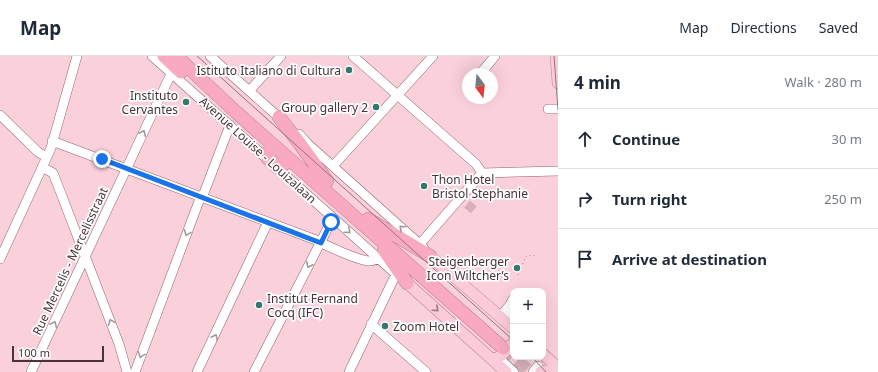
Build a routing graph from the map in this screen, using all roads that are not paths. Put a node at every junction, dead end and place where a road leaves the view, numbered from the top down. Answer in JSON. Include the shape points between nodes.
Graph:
{"nodes":[{"id":1,"x":77,"y":56,"type":"edge"},
{"id":2,"x":152,"y":56,"type":"edge"},
{"id":3,"x":164,"y":56,"type":"edge"},
{"id":4,"x":176,"y":56,"type":"edge"},
{"id":5,"x":186,"y":56,"type":"edge"},
{"id":6,"x":210,"y":56,"type":"edge"},
{"id":7,"x":281,"y":56,"type":"edge"},
{"id":8,"x":353,"y":56,"type":"edge"},
{"id":9,"x":433,"y":56,"type":"edge"},
{"id":10,"x":495,"y":56,"type":"edge"},
{"id":11,"x":556,"y":56,"type":"edge"},
{"id":12,"x":485,"y":68,"type":"edge"},
{"id":13,"x":172,"y":74,"type":"junction"},
{"id":14,"x":558,"y":83,"type":"edge"},
{"id":15,"x":249,"y":91,"type":"junction"},
{"id":16,"x":398,"y":96,"type":"junction"},
{"id":17,"x":548,"y":109,"type":"dead end"},
{"id":18,"x":558,"y":109,"type":"edge"},
{"id":19,"x":0,"y":115,"type":"edge"},
{"id":20,"x":279,"y":117,"type":"junction"},
{"id":21,"x":230,"y":125,"type":"junction"},
{"id":22,"x":52,"y":141,"type":"junction"},
{"id":23,"x":46,"y":157,"type":"junction"},
{"id":24,"x":274,"y":160,"type":"junction"},
{"id":25,"x":333,"y":166,"type":"junction"},
{"id":26,"x":42,"y":167,"type":"junction"},
{"id":27,"x":126,"y":168,"type":"junction"},
{"id":28,"x":558,"y":171,"type":"edge"},
{"id":29,"x":482,"y":174,"type":"junction"},
{"id":30,"x":324,"y":184,"type":"junction"},
{"id":31,"x":202,"y":197,"type":"junction"},
{"id":32,"x":333,"y":218,"type":"junction"},
{"id":33,"x":268,"y":222,"type":"junction"},
{"id":34,"x":366,"y":222,"type":"junction"},
{"id":35,"x":321,"y":243,"type":"junction"},
{"id":36,"x":420,"y":244,"type":"junction"},
{"id":37,"x":1,"y":252,"type":"edge"},
{"id":38,"x":430,"y":256,"type":"junction"},
{"id":39,"x":85,"y":257,"type":"junction"},
{"id":40,"x":378,"y":258,"type":"junction"},
{"id":41,"x":396,"y":274,"type":"junction"},
{"id":42,"x":407,"y":283,"type":"junction"},
{"id":43,"x":510,"y":305,"type":"edge"},
{"id":44,"x":509,"y":323,"type":"edge"},
{"id":45,"x":371,"y":324,"type":"junction"},
{"id":46,"x":504,"y":356,"type":"edge"},
{"id":47,"x":546,"y":357,"type":"edge"},
{"id":48,"x":538,"y":368,"type":"edge"},
{"id":49,"x":256,"y":371,"type":"edge"},
{"id":50,"x":558,"y":371,"type":"edge"},
{"id":51,"x":31,"y":372,"type":"edge"},
{"id":52,"x":126,"y":372,"type":"edge"},
{"id":53,"x":135,"y":372,"type":"edge"},
{"id":54,"x":197,"y":372,"type":"edge"},
{"id":55,"x":349,"y":372,"type":"edge"},
{"id":56,"x":426,"y":372,"type":"edge"},
{"id":57,"x":514,"y":372,"type":"edge"}],
"edges":[{"from":1,"to":22,"type":"street"},
{"from":2,"to":13,"type":"street","name":"Avenue Louise - Louizalaan"},
{"from":3,"to":24,"type":"highway"},
{"from":4,"to":30,"type":"highway","name":"Avenue Louise - Louizalaan","via":[[237,113]]},
{"from":5,"to":30,"type":"highway","name":"Avenue Louise - Louizalaan"},
{"from":6,"to":15,"type":"street"},
{"from":7,"to":15,"type":"street"},
{"from":8,"to":16,"type":"street"},
{"from":9,"to":16,"type":"street"},
{"from":10,"to":12,"type":"street"},
{"from":11,"to":14,"type":"main road"},
{"from":13,"to":21,"type":"street","name":"Avenue Louise - Louizalaan"},
{"from":27,"to":13,"type":"street","name":"Rue Mercelis - Mercelisstraat","one_way":true},
{"from":15,"to":20,"type":"street"},
{"from":16,"to":25,"type":"street"},
{"from":16,"to":29,"type":"street","via":[[455,142]]},
{"from":17,"to":18,"type":"street"},
{"from":19,"to":23,"type":"street"},
{"from":20,"to":25,"type":"street"},
{"from":20,"to":30,"type":"highway","via":[[300,144]]},
{"from":21,"to":24,"type":"street","name":"Avenue Louise - Louizalaan"},
{"from":21,"to":31,"type":"street"},
{"from":22,"to":23,"type":"street"},
{"from":22,"to":27,"type":"street"},
{"from":23,"to":26,"type":"street"},
{"from":24,"to":30,"type":"highway"},
{"from":24,"to":32,"type":"street","name":"Avenue Louise - Louizalaan"},
{"from":36,"to":25,"type":"street","one_way":true},
{"from":26,"to":37,"type":"street"},
{"from":26,"to":39,"type":"street","via":[[52,173]]},
{"from":27,"to":31,"type":"street"},
{"from":27,"to":39,"type":"street","name":"Rue Mercelis - Mercelisstraat"},
{"from":28,"to":29,"type":"street"},
{"from":29,"to":36,"type":"street","via":[[464,201]]},
{"from":30,"to":34,"type":"highway","name":"Avenue Louise - Louizalaan"},
{"from":31,"to":33,"type":"street"},
{"from":31,"to":53,"type":"street","one_way":true},
{"from":32,"to":35,"type":"street"},
{"from":32,"to":40,"type":"street","name":"Avenue Louise - Louizalaan","one_way":true},
{"from":33,"to":35,"type":"street"},
{"from":54,"to":33,"type":"street","one_way":true},
{"from":34,"to":38,"type":"highway"},
{"from":34,"to":42,"type":"highway"},
{"from":34,"to":46,"type":"highway","name":"Avenue Louise - Louizalaan"},
{"from":35,"to":40,"type":"street","via":[[363,260]]},
{"from":35,"to":49,"type":"street","one_way":true},
{"from":36,"to":38,"type":"street"},
{"from":38,"to":44,"type":"main road","via":[[451,268]]},
{"from":51,"to":39,"type":"street","name":"Rue Mercelis - Mercelisstraat","one_way":true},
{"from":52,"to":39,"type":"street","one_way":true,"via":[[119,344]]},
{"from":40,"to":41,"type":"street","name":"Avenue Louise - Louizalaan"},
{"from":41,"to":42,"type":"street","name":"Avenue Louise - Louizalaan"},
{"from":41,"to":45,"type":"street"},
{"from":42,"to":46,"type":"main road","name":"Avenue Louise - Louizalaan","one_way":true},
{"from":43,"to":44,"type":"street"},
{"from":45,"to":55,"type":"street"},
{"from":45,"to":56,"type":"street"},
{"from":46,"to":57,"type":"street"},
{"from":47,"to":50,"type":"main road"},
{"from":48,"to":50,"type":"main road"}]}
